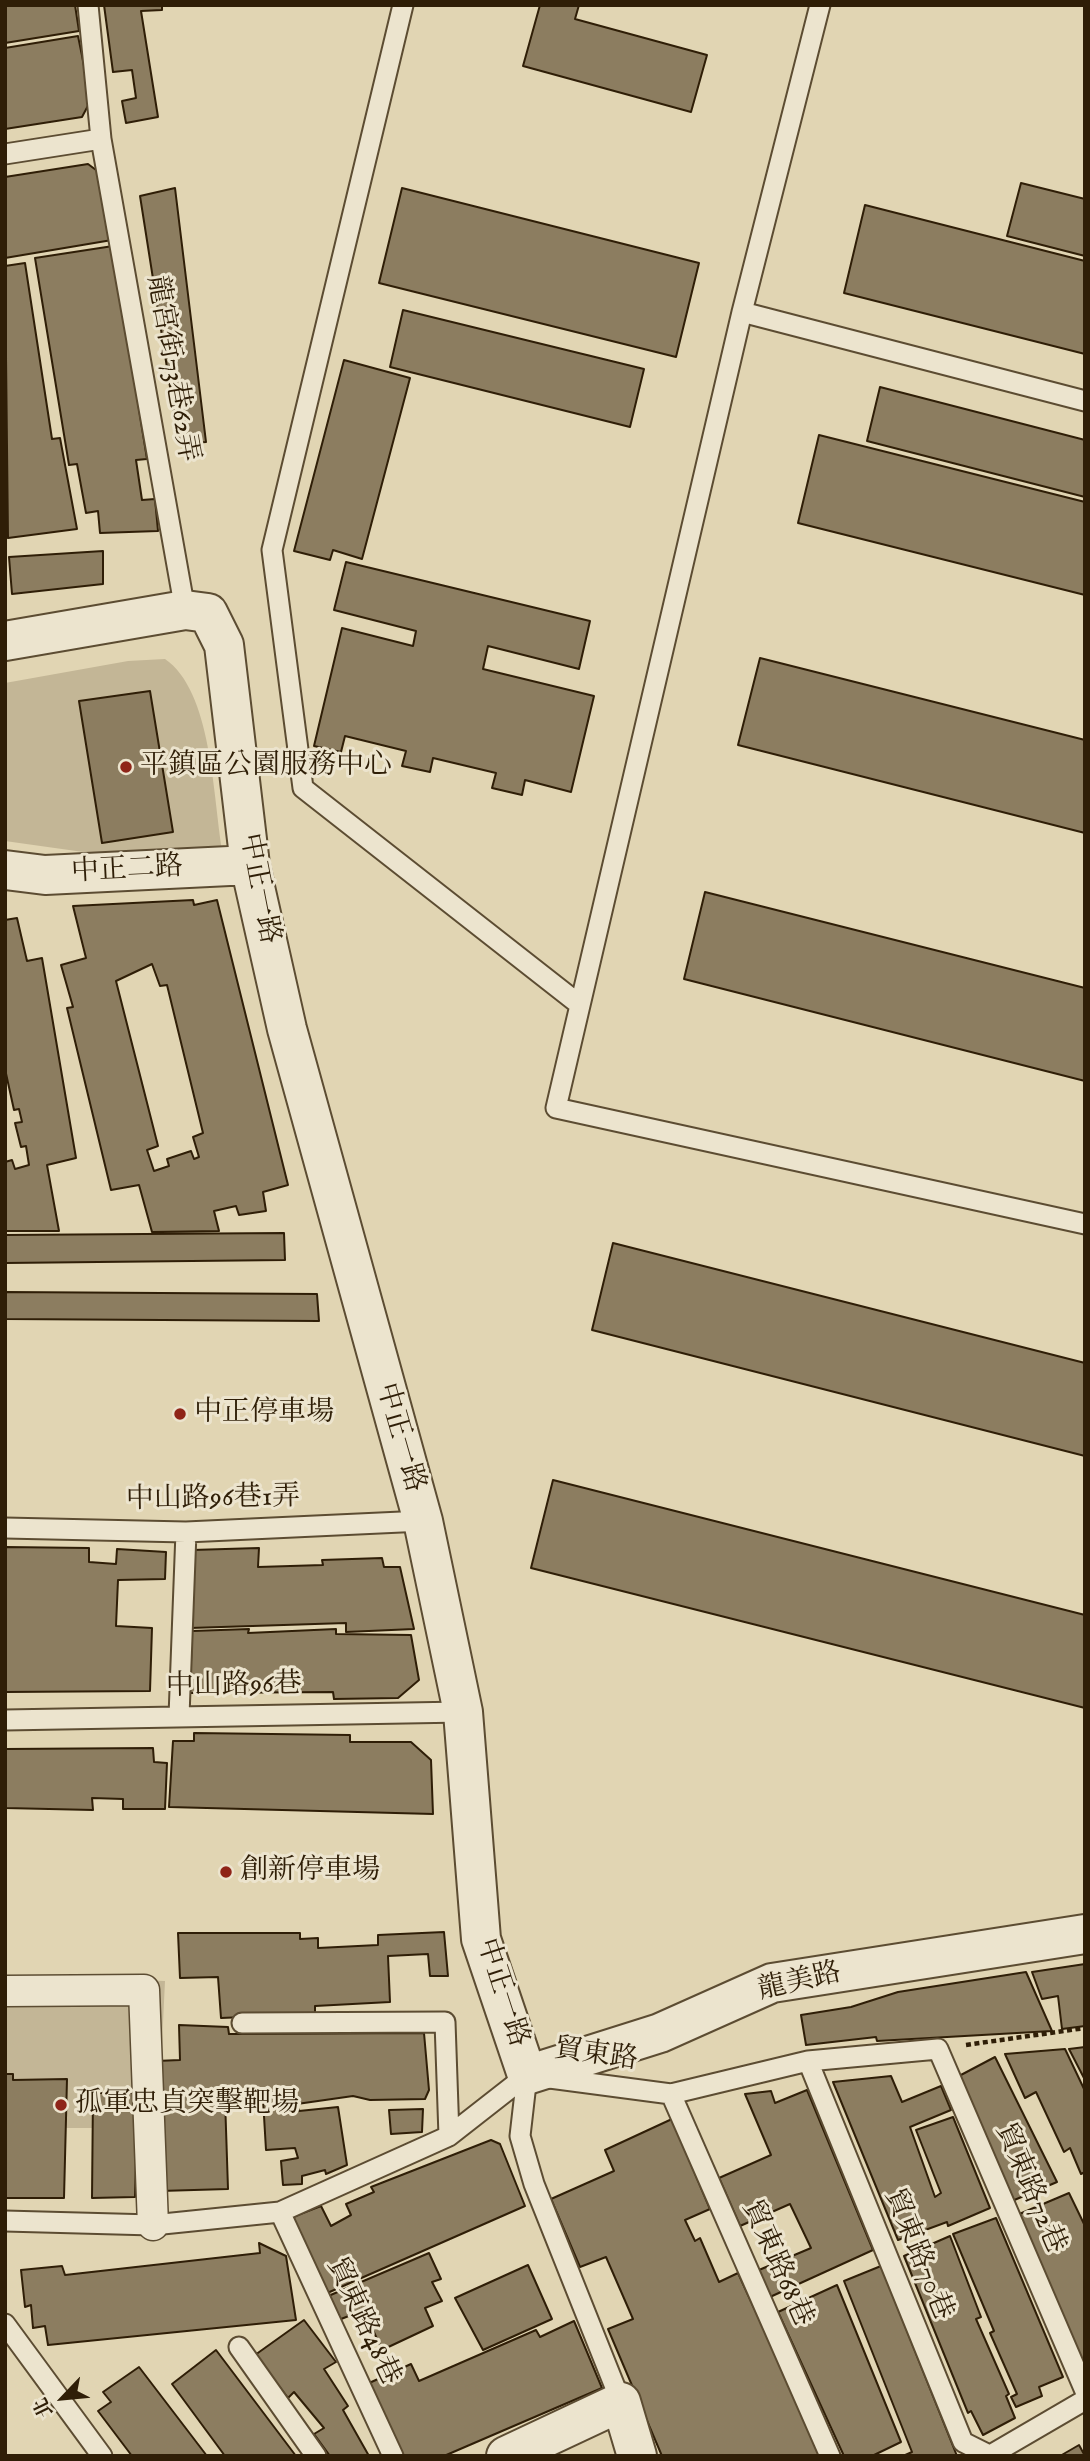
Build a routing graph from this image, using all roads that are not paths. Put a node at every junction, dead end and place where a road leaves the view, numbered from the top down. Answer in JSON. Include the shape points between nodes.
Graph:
{"nodes":[{"id":1,"x":88,"y":5,"type":"edge"},
{"id":2,"x":403,"y":5,"type":"edge"},
{"id":3,"x":820,"y":5,"type":"edge"},
{"id":4,"x":101,"y":139,"type":"junction"},
{"id":5,"x":5,"y":154,"type":"edge"},
{"id":6,"x":742,"y":312,"type":"junction"},
{"id":7,"x":1085,"y":401,"type":"edge"},
{"id":8,"x":185,"y":610,"type":"junction"},
{"id":9,"x":5,"y":641,"type":"edge"},
{"id":10,"x":250,"y":865,"type":"junction"},
{"id":11,"x":5,"y":870,"type":"edge"},
{"id":12,"x":580,"y":1005,"type":"junction"},
{"id":13,"x":1085,"y":1223,"type":"edge"},
{"id":14,"x":423,"y":1521,"type":"junction"},
{"id":15,"x":5,"y":1528,"type":"edge"},
{"id":16,"x":187,"y":1532,"type":"junction"},
{"id":17,"x":463,"y":1712,"type":"junction"},
{"id":18,"x":179,"y":1716,"type":"junction"},
{"id":19,"x":5,"y":1720,"type":"edge"},
{"id":20,"x":1085,"y":1934,"type":"edge"},
{"id":21,"x":5,"y":1991,"type":"edge"},
{"id":22,"x":242,"y":2023,"type":"dead end"},
{"id":23,"x":938,"y":2049,"type":"joint"},
{"id":24,"x":808,"y":2061,"type":"junction"},
{"id":25,"x":527,"y":2075,"type":"junction"},
{"id":26,"x":671,"y":2094,"type":"junction"},
{"id":27,"x":449,"y":2136,"type":"junction"},
{"id":28,"x":280,"y":2211,"type":"junction"},
{"id":29,"x":5,"y":2221,"type":"edge"},
{"id":30,"x":153,"y":2225,"type":"junction"},
{"id":31,"x":5,"y":2324,"type":"edge"},
{"id":32,"x":239,"y":2347,"type":"dead end"},
{"id":33,"x":1085,"y":2391,"type":"edge"},
{"id":34,"x":1085,"y":2400,"type":"edge"},
{"id":35,"x":621,"y":2402,"type":"junction"},
{"id":36,"x":102,"y":2456,"type":"edge"},
{"id":37,"x":316,"y":2456,"type":"edge"},
{"id":38,"x":393,"y":2456,"type":"edge"},
{"id":39,"x":506,"y":2456,"type":"edge"},
{"id":40,"x":637,"y":2456,"type":"edge"},
{"id":41,"x":830,"y":2456,"type":"edge"},
{"id":42,"x":989,"y":2456,"type":"edge"}],
"edges":[{"from":1,"to":4,"type":"lane","name":"龍宮街73巷62弄"},
{"from":2,"to":12,"type":"lane","via":[[272,550],[303,788]]},
{"from":3,"to":6,"type":"lane"},
{"from":4,"to":5,"type":"lane"},
{"from":4,"to":8,"type":"lane","name":"龍宮街73巷62弄"},
{"from":6,"to":7,"type":"lane"},
{"from":6,"to":12,"type":"lane"},
{"from":8,"to":9,"type":"street"},
{"from":8,"to":10,"type":"street","name":"中正一路","via":[[208,613],[223,645]]},
{"from":10,"to":11,"type":"street","name":"中正二路","via":[[46,875]]},
{"from":10,"to":14,"type":"street","name":"中正一路","via":[[287,1029]]},
{"from":12,"to":13,"type":"lane","via":[[556,1108]]},
{"from":14,"to":16,"type":"lane","name":"中山路96巷1弄"},
{"from":14,"to":17,"type":"street","name":"中正一路"},
{"from":15,"to":16,"type":"lane","name":"中山路96巷1弄"},
{"from":16,"to":18,"type":"lane"},
{"from":17,"to":18,"type":"lane","name":"中山路96巷"},
{"from":17,"to":25,"type":"street","name":"中正一路","via":[[481,1939]]},
{"from":18,"to":19,"type":"lane","name":"中山路96巷"},
{"from":20,"to":25,"type":"street","name":"龍美路","via":[[772,1983],[660,2033]]},
{"from":21,"to":30,"type":"street","via":[[144,1990]]},
{"from":22,"to":27,"type":"lane","via":[[445,2022]]},
{"from":23,"to":24,"type":"lane","name":"貿東路"},
{"from":23,"to":33,"type":"lane","name":"貿東路72巷"},
{"from":24,"to":26,"type":"lane","name":"貿東路"},
{"from":24,"to":42,"type":"lane","name":"貿東路70巷","via":[[963,2442]]},
{"from":25,"to":26,"type":"lane","name":"貿東路"},
{"from":25,"to":27,"type":"lane","name":"貿東路"},
{"from":25,"to":35,"type":"lane","name":"中正一路","via":[[520,2136],[534,2184]]},
{"from":26,"to":41,"type":"lane","name":"貿東路68巷"},
{"from":27,"to":28,"type":"lane","name":"貿東路"},
{"from":28,"to":30,"type":"lane","name":"貿東路"},
{"from":28,"to":38,"type":"lane","name":"貿東路48巷"},
{"from":29,"to":30,"type":"lane","name":"貿東路"},
{"from":31,"to":36,"type":"lane"},
{"from":32,"to":37,"type":"lane"},
{"from":34,"to":42,"type":"lane"},
{"from":35,"to":39,"type":"street"},
{"from":35,"to":40,"type":"street","name":"中正一路"}]}
